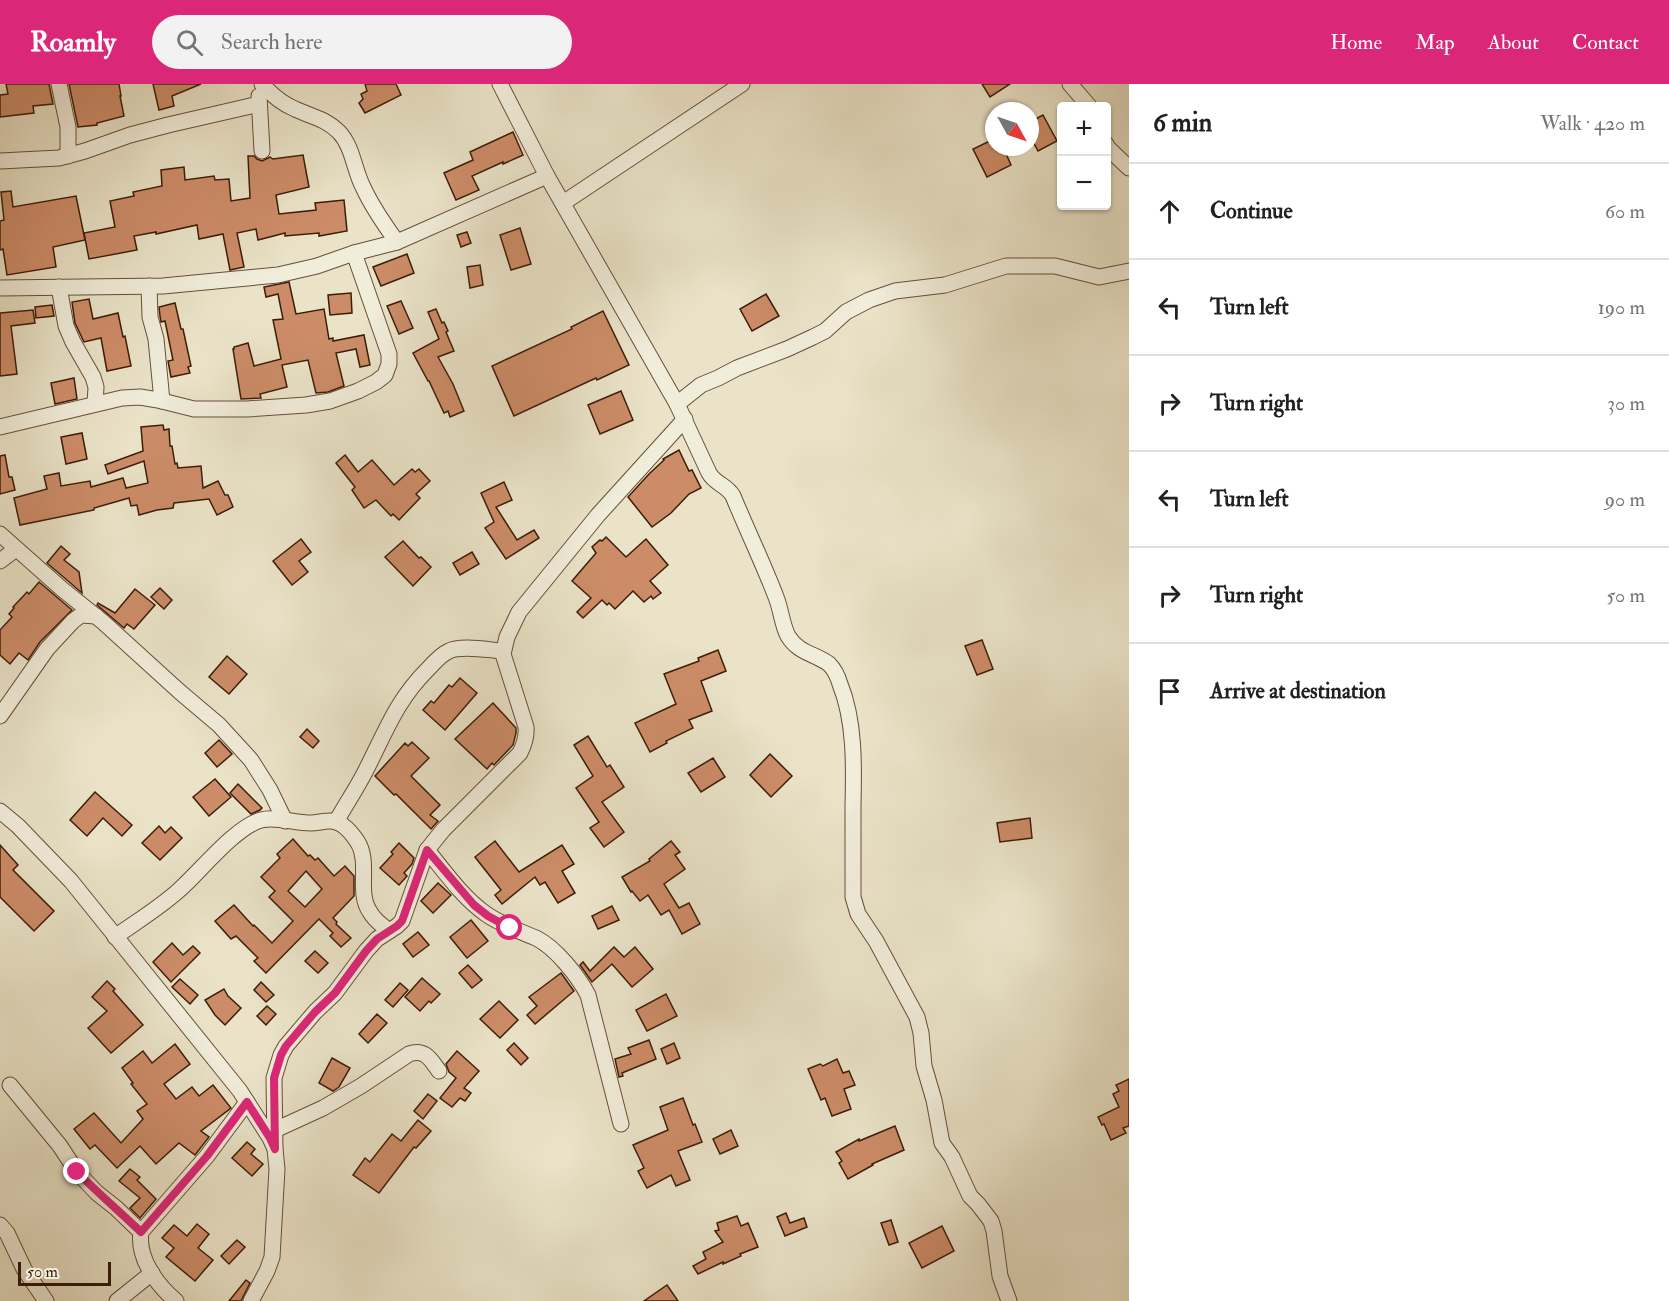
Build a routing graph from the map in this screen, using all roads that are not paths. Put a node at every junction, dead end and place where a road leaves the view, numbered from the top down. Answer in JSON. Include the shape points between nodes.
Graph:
{"nodes":[{"id":1,"x":59,"y":84,"type":"edge"},
{"id":2,"x":260,"y":84,"type":"edge"},
{"id":3,"x":501,"y":84,"type":"edge"},
{"id":4,"x":742,"y":84,"type":"edge"},
{"id":5,"x":1070,"y":84,"type":"edge"},
{"id":6,"x":1086,"y":102,"type":"edge"},
{"id":7,"x":259,"y":104,"type":"junction"},
{"id":8,"x":1111,"y":150,"type":"edge"},
{"id":9,"x":262,"y":151,"type":"dead end"},
{"id":10,"x":68,"y":156,"type":"junction"},
{"id":11,"x":0,"y":161,"type":"edge"},
{"id":12,"x":1129,"y":168,"type":"edge"},
{"id":13,"x":547,"y":176,"type":"junction"},
{"id":14,"x":563,"y":203,"type":"junction"},
{"id":15,"x":397,"y":242,"type":"junction"},
{"id":16,"x":354,"y":253,"type":"junction"},
{"id":17,"x":1129,"y":271,"type":"edge"},
{"id":18,"x":59,"y":286,"type":"junction"},
{"id":19,"x":149,"y":286,"type":"junction"},
{"id":20,"x":0,"y":288,"type":"edge"},
{"id":21,"x":162,"y":401,"type":"junction"},
{"id":22,"x":95,"y":404,"type":"junction"},
{"id":23,"x":677,"y":404,"type":"junction"},
{"id":24,"x":684,"y":419,"type":"junction"},
{"id":25,"x":0,"y":427,"type":"edge"},
{"id":26,"x":0,"y":534,"type":"edge"},
{"id":27,"x":16,"y":549,"type":"junction"},
{"id":28,"x":0,"y":561,"type":"edge"},
{"id":29,"x":96,"y":616,"type":"junction"},
{"id":30,"x":503,"y":651,"type":"junction"},
{"id":31,"x":0,"y":717,"type":"edge"},
{"id":32,"x":0,"y":811,"type":"edge"},
{"id":33,"x":285,"y":821,"type":"junction"},
{"id":34,"x":336,"y":822,"type":"junction"},
{"id":35,"x":427,"y":850,"type":"junction"},
{"id":36,"x":389,"y":931,"type":"junction"},
{"id":37,"x":115,"y":937,"type":"junction"},
{"id":38,"x":439,"y":1071,"type":"dead end"},
{"id":39,"x":10,"y":1085,"type":"dead end"},
{"id":40,"x":247,"y":1102,"type":"junction"},
{"id":41,"x":621,"y":1124,"type":"dead end"},
{"id":42,"x":275,"y":1130,"type":"junction"},
{"id":43,"x":275,"y":1149,"type":"junction"},
{"id":44,"x":0,"y":1225,"type":"edge"},
{"id":45,"x":141,"y":1232,"type":"junction"},
{"id":46,"x":152,"y":1273,"type":"junction"},
{"id":47,"x":46,"y":1301,"type":"edge"},
{"id":48,"x":117,"y":1301,"type":"edge"},
{"id":49,"x":176,"y":1301,"type":"edge"},
{"id":50,"x":252,"y":1301,"type":"edge"},
{"id":51,"x":1009,"y":1301,"type":"edge"}],
"edges":[{"from":1,"to":10,"type":"street","via":[[68,127]]},
{"from":2,"to":7,"type":"street"},
{"from":2,"to":15,"type":"street","via":[[285,104],[320,118],[342,135],[361,185]]},
{"from":3,"to":13,"type":"street"},
{"from":4,"to":14,"type":"street"},
{"from":5,"to":6,"type":"street"},
{"from":7,"to":9,"type":"street"},
{"from":7,"to":10,"type":"street","via":[[168,124]]},
{"from":8,"to":12,"type":"street"},
{"from":10,"to":11,"type":"street"},
{"from":13,"to":14,"type":"street"},
{"from":13,"to":15,"type":"street"},
{"from":14,"to":23,"type":"street"},
{"from":15,"to":16,"type":"street"},
{"from":16,"to":19,"type":"street","via":[[278,275]]},
{"from":16,"to":21,"type":"street","via":[[390,354],[385,375],[376,382],[330,401],[285,407],[194,409]]},
{"from":17,"to":23,"type":"street","via":[[1099,277],[1055,266],[1006,266],[945,285],[895,291],[846,312],[813,337],[700,386]]},
{"from":18,"to":19,"type":"street"},
{"from":18,"to":20,"type":"street"},
{"from":18,"to":22,"type":"street","via":[[66,326],[93,377]]},
{"from":19,"to":21,"type":"street"},
{"from":21,"to":22,"type":"street","via":[[140,397]]},
{"from":22,"to":25,"type":"street"},
{"from":23,"to":24,"type":"street"},
{"from":24,"to":30,"type":"street","via":[[519,612]]},
{"from":24,"to":51,"type":"street","via":[[712,479],[733,496],[777,598],[787,634],[799,648],[828,664],[840,682],[850,722],[854,769],[853,897],[858,914],[917,1017],[942,1143],[970,1196],[991,1221],[1000,1276]]},
{"from":26,"to":27,"type":"street"},
{"from":27,"to":28,"type":"street"},
{"from":27,"to":29,"type":"street"},
{"from":29,"to":31,"type":"street","via":[[81,615],[73,621],[47,649]]},
{"from":29,"to":33,"type":"street","via":[[238,745],[270,790]]},
{"from":30,"to":34,"type":"street","via":[[459,648],[440,656],[403,697]]},
{"from":30,"to":35,"type":"street","via":[[526,727],[524,746]]},
{"from":32,"to":37,"type":"street","via":[[71,880]]},
{"from":33,"to":34,"type":"street"},
{"from":33,"to":37,"type":"street","via":[[270,818],[240,831],[178,891]]},
{"from":34,"to":36,"type":"street","via":[[358,843],[363,855],[367,908]]},
{"from":35,"to":36,"type":"street","via":[[405,916]]},
{"from":35,"to":41,"type":"street","via":[[474,905],[551,948],[581,982],[588,995]]},
{"from":36,"to":42,"type":"street","via":[[366,951],[335,993],[286,1046],[274,1078]]},
{"from":37,"to":40,"type":"street"},
{"from":38,"to":42,"type":"street","via":[[421,1052],[409,1054],[323,1108]]},
{"from":39,"to":45,"type":"street","via":[[77,1172]]},
{"from":40,"to":43,"type":"street"},
{"from":40,"to":45,"type":"street","via":[[207,1156]]},
{"from":42,"to":43,"type":"street"},
{"from":43,"to":50,"type":"street","via":[[272,1257]]},
{"from":44,"to":47,"type":"street"},
{"from":45,"to":46,"type":"street","via":[[140,1246]]},
{"from":46,"to":48,"type":"street"},
{"from":46,"to":49,"type":"street"}]}
